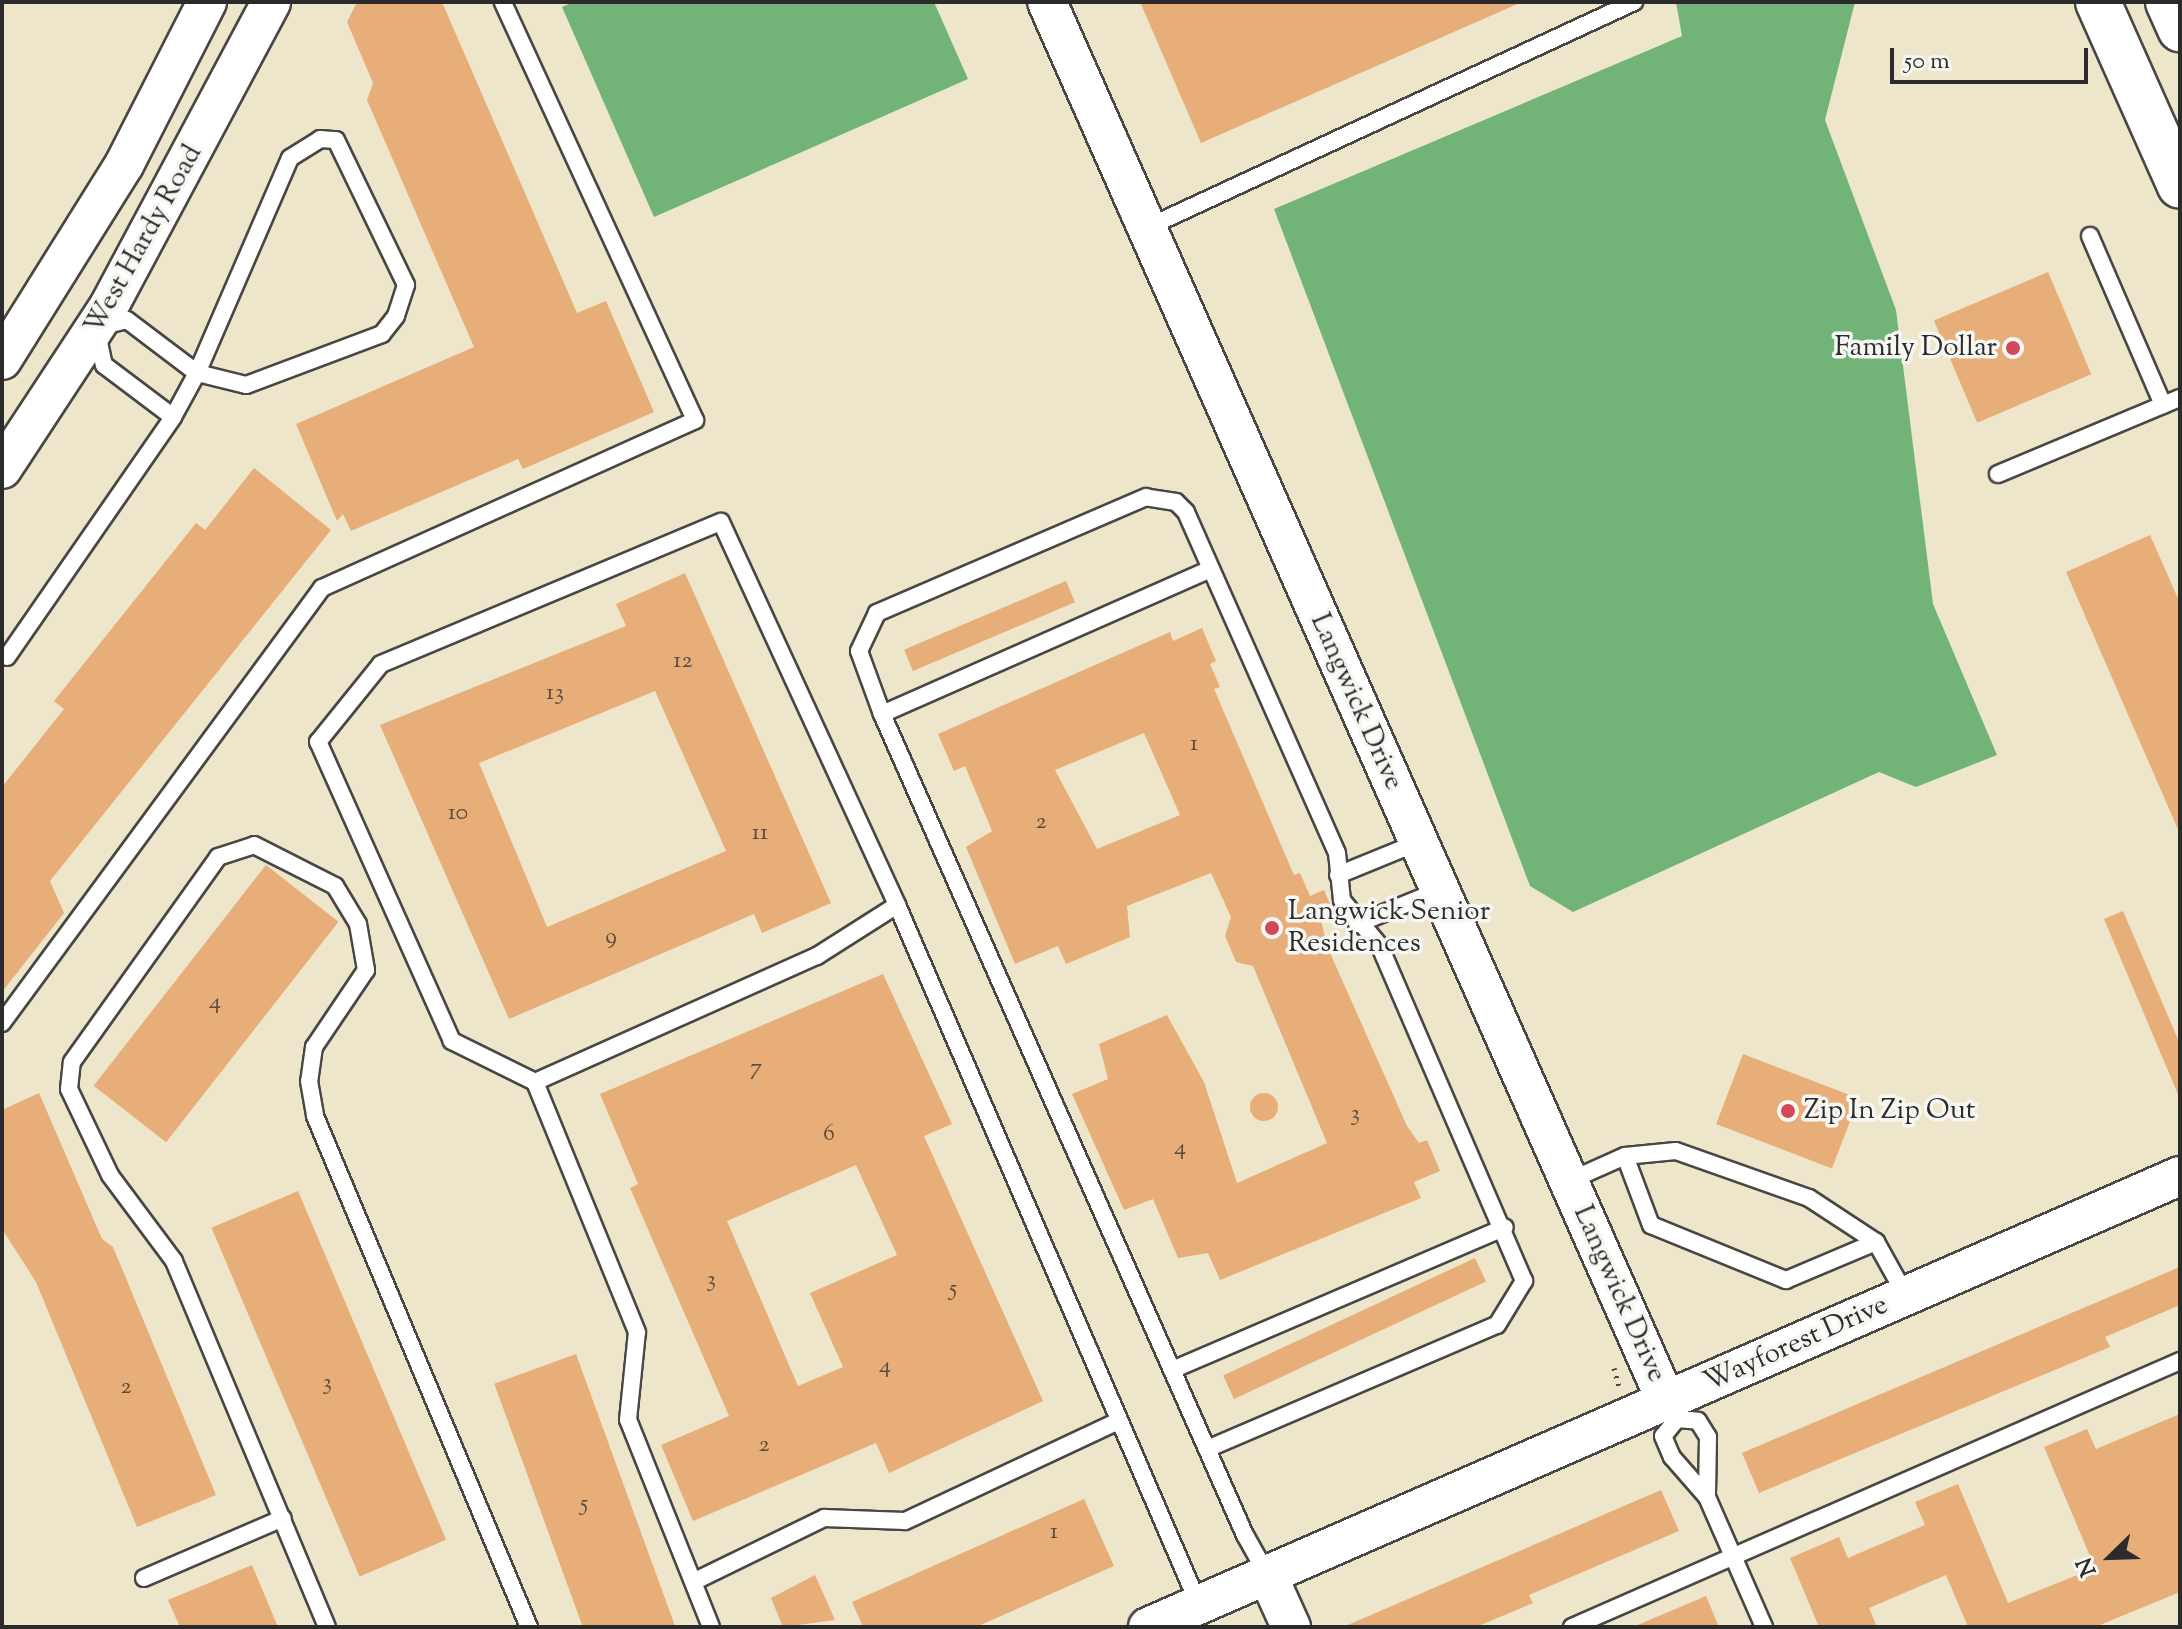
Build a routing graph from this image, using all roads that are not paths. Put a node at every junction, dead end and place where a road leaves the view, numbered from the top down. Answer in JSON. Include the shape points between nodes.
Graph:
{"nodes":[{"id":1,"x":207,"y":2,"type":"edge"},
{"id":2,"x":271,"y":2,"type":"edge"},
{"id":3,"x":503,"y":2,"type":"edge"},
{"id":4,"x":1047,"y":2,"type":"edge"},
{"id":5,"x":1634,"y":2,"type":"edge"},
{"id":6,"x":2098,"y":2,"type":"edge"},
{"id":7,"x":2168,"y":2,"type":"edge"},
{"id":8,"x":2180,"y":29,"type":"edge"},
{"id":9,"x":2180,"y":186,"type":"edge"},
{"id":10,"x":1146,"y":228,"type":"junction"},
{"id":11,"x":2090,"y":236,"type":"dead end"},
{"id":12,"x":44,"y":296,"type":"junction"},
{"id":13,"x":96,"y":328,"type":"junction"},
{"id":14,"x":2,"y":360,"type":"edge"},
{"id":15,"x":197,"y":373,"type":"junction"},
{"id":16,"x":2180,"y":398,"type":"edge"},
{"id":17,"x":2163,"y":405,"type":"junction"},
{"id":18,"x":173,"y":417,"type":"junction"},
{"id":19,"x":2,"y":469,"type":"edge"},
{"id":20,"x":1998,"y":474,"type":"dead end"},
{"id":21,"x":1210,"y":569,"type":"junction"},
{"id":22,"x":7,"y":657,"type":"dead end"},
{"id":23,"x":882,"y":714,"type":"junction"},
{"id":24,"x":1419,"y":842,"type":"junction"},
{"id":25,"x":1338,"y":875,"type":"junction"},
{"id":26,"x":1440,"y":890,"type":"junction"},
{"id":27,"x":897,"y":905,"type":"junction"},
{"id":28,"x":1357,"y":924,"type":"junction"},
{"id":29,"x":2,"y":1023,"type":"edge"},
{"id":30,"x":535,"y":1082,"type":"junction"},
{"id":31,"x":1625,"y":1156,"type":"junction"},
{"id":32,"x":2180,"y":1176,"type":"edge"},
{"id":33,"x":1569,"y":1181,"type":"junction"},
{"id":34,"x":1505,"y":1227,"type":"junction"},
{"id":35,"x":1876,"y":1242,"type":"junction"},
{"id":36,"x":1906,"y":1296,"type":"junction"},
{"id":37,"x":2180,"y":1361,"type":"edge"},
{"id":38,"x":1172,"y":1370,"type":"junction"},
{"id":39,"x":1671,"y":1410,"type":"junction"},
{"id":40,"x":1116,"y":1422,"type":"junction"},
{"id":41,"x":1207,"y":1449,"type":"junction"},
{"id":42,"x":1707,"y":1497,"type":"junction"},
{"id":43,"x":283,"y":1518,"type":"junction"},
{"id":44,"x":1730,"y":1553,"type":"junction"},
{"id":45,"x":1268,"y":1576,"type":"junction"},
{"id":46,"x":144,"y":1578,"type":"dead end"},
{"id":47,"x":695,"y":1581,"type":"junction"},
{"id":48,"x":1199,"y":1605,"type":"junction"},
{"id":49,"x":327,"y":1627,"type":"edge"},
{"id":50,"x":529,"y":1627,"type":"edge"},
{"id":51,"x":711,"y":1627,"type":"edge"},
{"id":52,"x":1148,"y":1627,"type":"edge"},
{"id":53,"x":1291,"y":1627,"type":"edge"},
{"id":54,"x":1572,"y":1627,"type":"edge"},
{"id":55,"x":1764,"y":1627,"type":"edge"}],
"edges":[{"from":1,"to":12,"type":"street","name":"West Hardy Road","via":[[124,165]]},
{"from":2,"to":13,"type":"street","name":"West Hardy Road"},
{"from":3,"to":29,"type":"lane","via":[[695,420],[322,588]]},
{"from":4,"to":10,"type":"street","name":"Langwick Drive"},
{"from":5,"to":10,"type":"lane"},
{"from":6,"to":9,"type":"main road"},
{"from":7,"to":8,"type":"main road"},
{"from":10,"to":24,"type":"street","name":"Langwick Drive"},
{"from":11,"to":17,"type":"lane"},
{"from":12,"to":13,"type":"street"},
{"from":12,"to":14,"type":"street","name":"West Hardy Road"},
{"from":13,"to":15,"type":"lane","via":[[127,320]]},
{"from":13,"to":18,"type":"lane","via":[[104,365]]},
{"from":13,"to":19,"type":"street","name":"West Hardy Road"},
{"from":15,"to":15,"type":"lane","via":[[246,385],[382,334],[396,316],[406,285],[336,140],[320,139],[290,158]]},
{"from":15,"to":18,"type":"lane"},
{"from":16,"to":17,"type":"lane"},
{"from":17,"to":20,"type":"lane"},
{"from":18,"to":22,"type":"lane"},
{"from":21,"to":23,"type":"lane"},
{"from":21,"to":23,"type":"lane","via":[[1186,512],[1176,502],[1146,497],[887,608],[859,638],[863,671]]},
{"from":21,"to":25,"type":"lane","via":[[1337,853]]},
{"from":23,"to":38,"type":"lane"},
{"from":24,"to":25,"type":"lane"},
{"from":24,"to":26,"type":"street","name":"Langwick Drive"},
{"from":25,"to":28,"type":"lane"},
{"from":26,"to":28,"type":"lane"},
{"from":26,"to":33,"type":"street","name":"Langwick Drive"},
{"from":27,"to":30,"type":"lane","via":[[817,956]]},
{"from":27,"to":30,"type":"lane","via":[[721,522],[381,664],[318,742],[452,1041]]},
{"from":27,"to":40,"type":"lane"},
{"from":28,"to":34,"type":"lane","via":[[1380,946]]},
{"from":30,"to":47,"type":"lane","via":[[637,1332],[628,1420]]},
{"from":31,"to":33,"type":"lane"},
{"from":31,"to":35,"type":"lane","via":[[1676,1151],[1809,1198]]},
{"from":31,"to":35,"type":"lane","via":[[1651,1225],[1786,1280]]},
{"from":32,"to":36,"type":"street","name":"Wayforest Drive"},
{"from":33,"to":39,"type":"street","name":"Langwick Drive"},
{"from":34,"to":38,"type":"lane"},
{"from":34,"to":41,"type":"lane","via":[[1524,1281],[1497,1325]]},
{"from":35,"to":36,"type":"lane"},
{"from":36,"to":39,"type":"street","name":"Wayforest Drive"},
{"from":37,"to":44,"type":"lane"},
{"from":38,"to":41,"type":"lane"},
{"from":39,"to":42,"type":"lane","via":[[1663,1436]]},
{"from":39,"to":42,"type":"lane","via":[[1698,1421],[1708,1437]]},
{"from":39,"to":45,"type":"street","name":"Wayforest Drive"},
{"from":40,"to":47,"type":"lane","via":[[905,1521],[824,1518]]},
{"from":40,"to":48,"type":"lane"},
{"from":41,"to":45,"type":"lane"},
{"from":42,"to":44,"type":"lane"},
{"from":43,"to":46,"type":"lane"},
{"from":43,"to":49,"type":"lane"},
{"from":43,"to":50,"type":"lane","via":[[174,1261],[110,1175],[79,1118],[68,1076],[218,857],[254,845],[335,886],[358,924],[366,970],[314,1047],[309,1081],[315,1116]]},
{"from":44,"to":54,"type":"lane"},
{"from":44,"to":55,"type":"lane"},
{"from":45,"to":48,"type":"street","name":"Wayforest Drive"},
{"from":45,"to":53,"type":"street"},
{"from":47,"to":51,"type":"lane"},
{"from":48,"to":52,"type":"street","name":"Wayforest Drive"}]}
